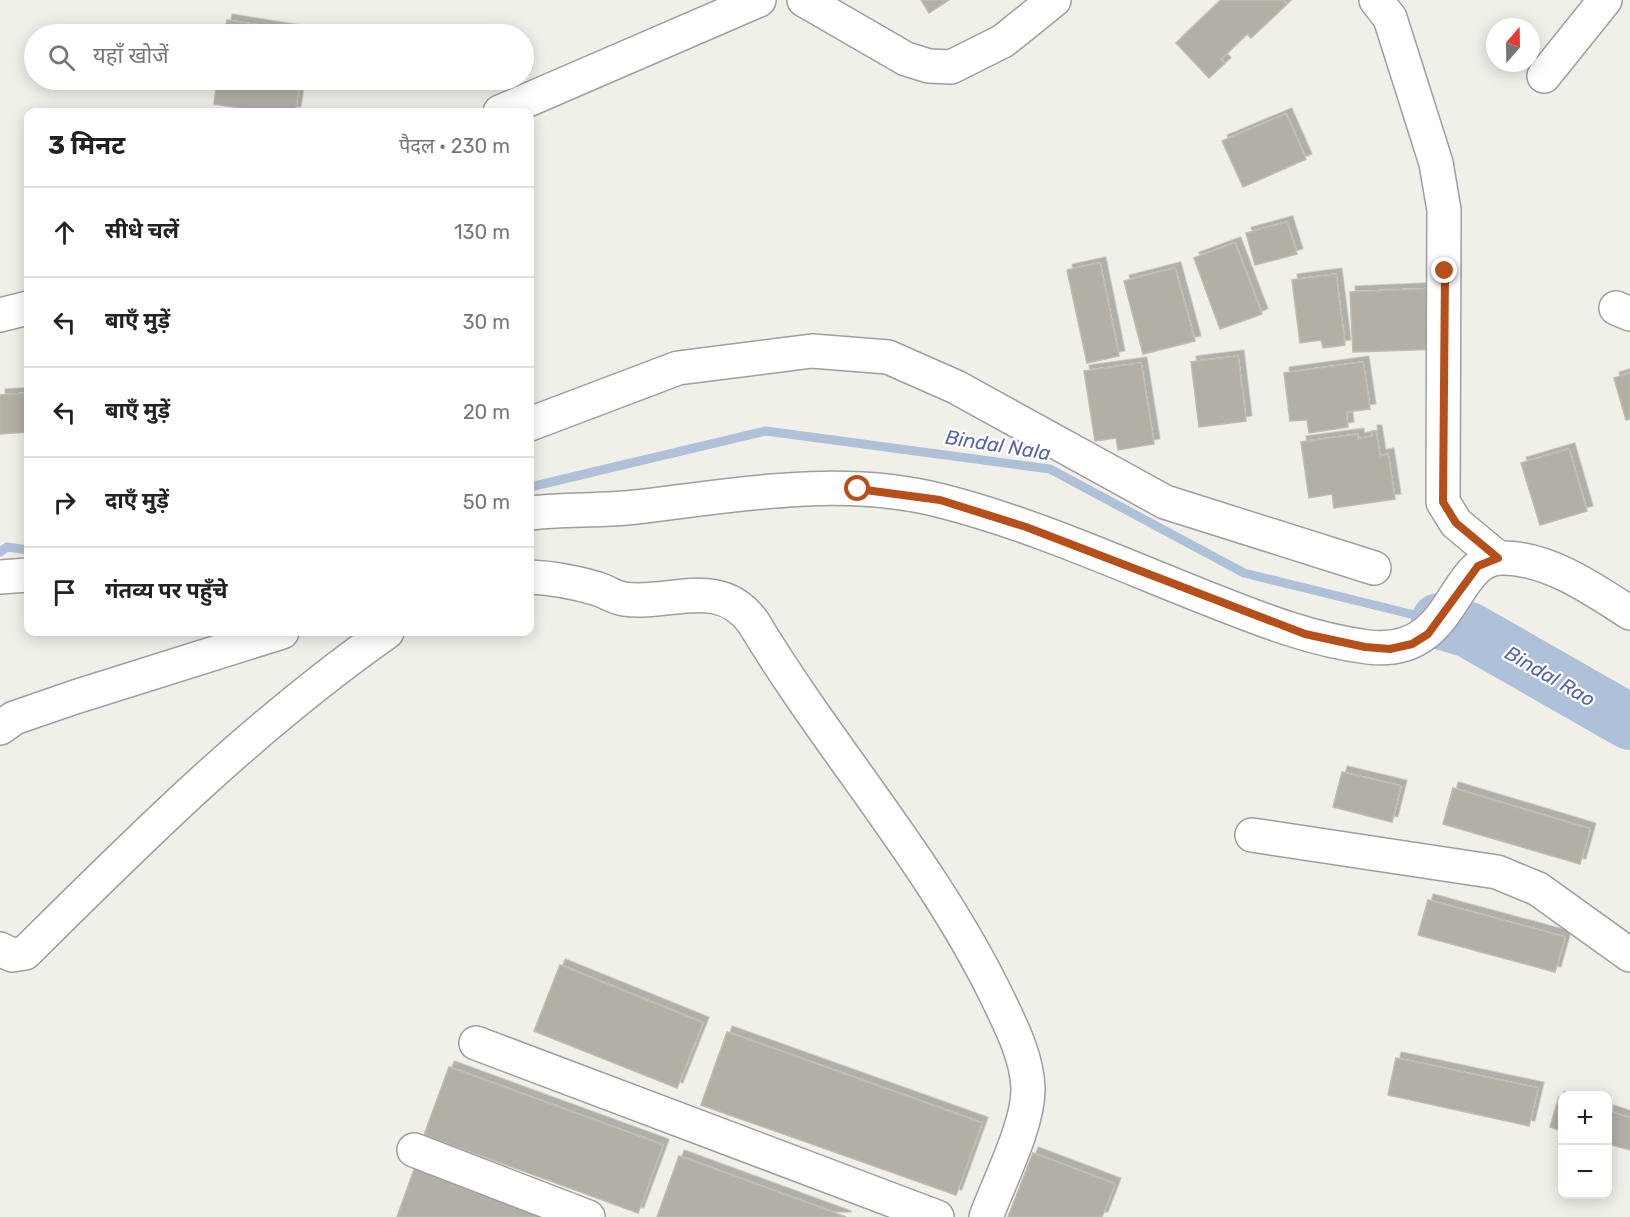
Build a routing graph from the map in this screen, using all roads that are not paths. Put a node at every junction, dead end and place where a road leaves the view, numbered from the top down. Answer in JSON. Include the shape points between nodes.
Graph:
{"nodes":[{"id":1,"x":759,"y":0,"type":"edge"},
{"id":2,"x":804,"y":0,"type":"edge"},
{"id":3,"x":1054,"y":0,"type":"edge"},
{"id":4,"x":1376,"y":0,"type":"edge"},
{"id":5,"x":1605,"y":0,"type":"edge"},
{"id":6,"x":1544,"y":76,"type":"dead end"},
{"id":7,"x":508,"y":108,"type":"edge"},
{"id":8,"x":24,"y":309,"type":"edge"},
{"id":9,"x":0,"y":315,"type":"edge"},
{"id":10,"x":534,"y":422,"type":"edge"},
{"id":11,"x":534,"y":513,"type":"edge"},
{"id":12,"x":1488,"y":562,"type":"junction"},
{"id":13,"x":1374,"y":568,"type":"dead end"},
{"id":14,"x":24,"y":575,"type":"edge"},
{"id":15,"x":0,"y":577,"type":"edge"},
{"id":16,"x":534,"y":577,"type":"edge"},
{"id":17,"x":1630,"y":613,"type":"edge"},
{"id":18,"x":269,"y":636,"type":"edge"},
{"id":19,"x":381,"y":636,"type":"edge"},
{"id":20,"x":0,"y":728,"type":"edge"},
{"id":21,"x":1252,"y":835,"type":"dead end"},
{"id":22,"x":0,"y":949,"type":"edge"},
{"id":23,"x":1630,"y":955,"type":"edge"},
{"id":24,"x":476,"y":1043,"type":"dead end"},
{"id":25,"x":414,"y":1150,"type":"dead end"},
{"id":26,"x":588,"y":1217,"type":"edge"},
{"id":27,"x":937,"y":1217,"type":"edge"},
{"id":28,"x":986,"y":1217,"type":"edge"}],
"edges":[{"from":1,"to":7,"type":"street"},
{"from":2,"to":3,"type":"street","via":[[906,59],[951,67],[1003,41]]},
{"from":4,"to":12,"type":"street","via":[[1390,18],[1436,163],[1444,210],[1443,502]]},
{"from":5,"to":6,"type":"street"},
{"from":8,"to":9,"type":"street"},
{"from":10,"to":13,"type":"street","via":[[678,368],[812,351],[888,357],[956,387],[1165,502]]},
{"from":11,"to":12,"type":"street","via":[[636,507],[763,491],[858,489],[940,500],[1026,527],[1305,634],[1390,649],[1412,644],[1428,634]]},
{"from":12,"to":17,"type":"street","via":[[1531,562],[1597,592]]},
{"from":14,"to":15,"type":"street"},
{"from":16,"to":28,"type":"street","via":[[576,582],[621,599],[642,601],[688,594],[732,602],[745,610],[932,887],[983,967],[1011,1025],[1024,1062],[1027,1110]]},
{"from":18,"to":20,"type":"street","via":[[75,697],[14,718]]},
{"from":19,"to":22,"type":"street","via":[[323,676],[250,736],[25,953],[12,955]]},
{"from":21,"to":23,"type":"street","via":[[1497,872],[1538,889]]},
{"from":24,"to":27,"type":"street"},
{"from":25,"to":26,"type":"street"}]}
